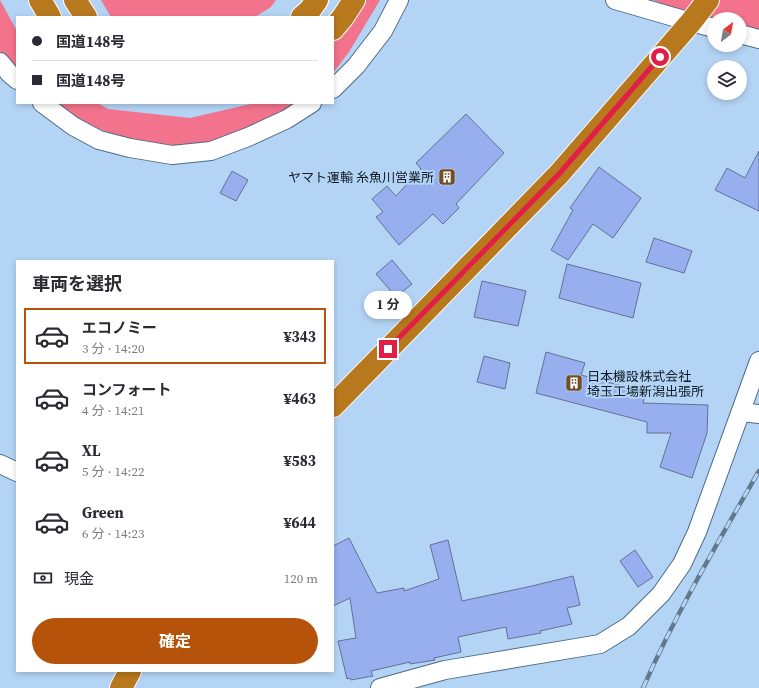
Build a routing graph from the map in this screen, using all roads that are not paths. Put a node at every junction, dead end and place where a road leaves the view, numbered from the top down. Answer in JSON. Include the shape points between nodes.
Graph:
{"nodes":[{"id":1,"x":40,"y":0,"type":"edge"},
{"id":2,"x":75,"y":0,"type":"edge"},
{"id":3,"x":317,"y":0,"type":"edge"},
{"id":4,"x":354,"y":0,"type":"edge"},
{"id":5,"x":399,"y":0,"type":"edge"},
{"id":6,"x":615,"y":0,"type":"edge"},
{"id":7,"x":708,"y":0,"type":"edge"},
{"id":8,"x":49,"y":16,"type":"edge"},
{"id":9,"x":85,"y":16,"type":"edge"},
{"id":10,"x":303,"y":16,"type":"edge"},
{"id":11,"x":691,"y":22,"type":"junction"},
{"id":12,"x":707,"y":26,"type":"edge"},
{"id":13,"x":334,"y":28,"type":"edge"},
{"id":14,"x":747,"y":35,"type":"edge"},
{"id":15,"x":759,"y":38,"type":"edge"},
{"id":16,"x":0,"y":62,"type":"edge"},
{"id":17,"x":16,"y":79,"type":"edge"},
{"id":18,"x":334,"y":88,"type":"edge"},
{"id":19,"x":43,"y":104,"type":"edge"},
{"id":20,"x":310,"y":104,"type":"edge"},
{"id":21,"x":759,"y":360,"type":"edge"},
{"id":22,"x":334,"y":405,"type":"edge"},
{"id":23,"x":741,"y":412,"type":"junction"},
{"id":24,"x":759,"y":414,"type":"edge"},
{"id":25,"x":0,"y":464,"type":"edge"},
{"id":26,"x":16,"y":472,"type":"edge"},
{"id":27,"x":129,"y":672,"type":"edge"},
{"id":28,"x":121,"y":688,"type":"edge"},
{"id":29,"x":380,"y":688,"type":"edge"}],
"edges":[{"from":1,"to":8,"type":"highway"},
{"from":2,"to":9,"type":"highway"},
{"from":3,"to":10,"type":"highway"},
{"from":4,"to":13,"type":"highway"},
{"from":5,"to":18,"type":"street","via":[[384,31],[356,66]]},
{"from":6,"to":11,"type":"street"},
{"from":7,"to":11,"type":"highway"},
{"from":11,"to":12,"type":"street"},
{"from":11,"to":22,"type":"highway","via":[[559,174]]},
{"from":14,"to":15,"type":"street"},
{"from":16,"to":17,"type":"street"},
{"from":19,"to":20,"type":"street","via":[[73,126],[99,140],[172,155],[211,151],[287,119]]},
{"from":21,"to":23,"type":"street"},
{"from":23,"to":24,"type":"street"},
{"from":23,"to":29,"type":"street","via":[[697,532],[682,564],[661,594],[629,626],[600,644],[445,670]]},
{"from":25,"to":26,"type":"street"},
{"from":27,"to":28,"type":"highway"}]}
